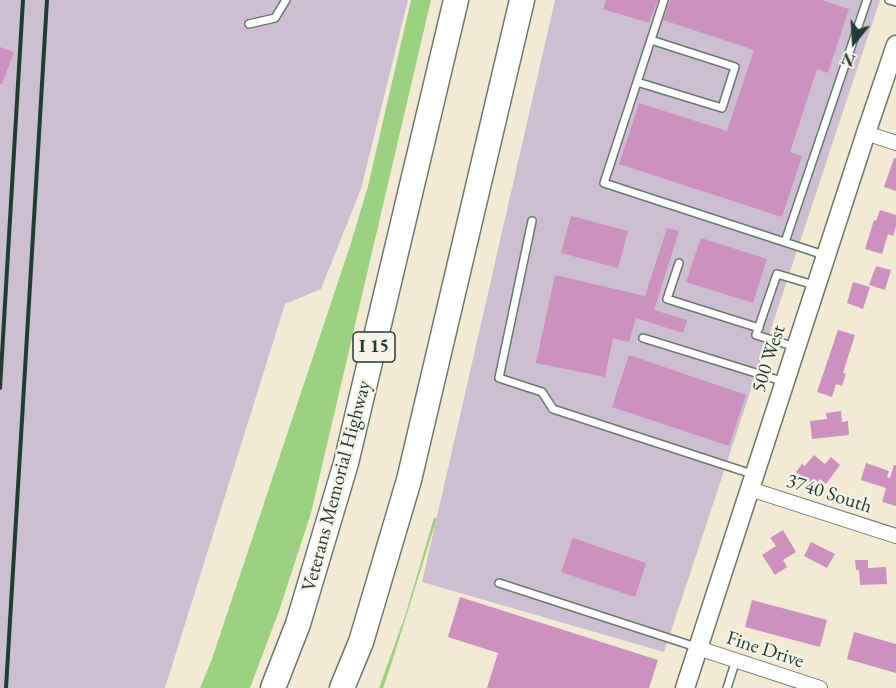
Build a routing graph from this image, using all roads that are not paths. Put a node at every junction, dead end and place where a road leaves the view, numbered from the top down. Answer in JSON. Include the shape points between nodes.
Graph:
{"nodes":[{"id":1,"x":286,"y":0,"type":"edge"},
{"id":2,"x":456,"y":0,"type":"edge"},
{"id":3,"x":522,"y":0,"type":"edge"},
{"id":4,"x":664,"y":0,"type":"edge"},
{"id":5,"x":867,"y":0,"type":"edge"},
{"id":6,"x":889,"y":0,"type":"edge"},
{"id":7,"x":896,"y":2,"type":"edge"},
{"id":8,"x":249,"y":24,"type":"dead end"},
{"id":9,"x":651,"y":40,"type":"junction"},
{"id":10,"x":896,"y":45,"type":"edge"},
{"id":11,"x":637,"y":82,"type":"junction"},
{"id":12,"x":866,"y":133,"type":"junction"},
{"id":13,"x":896,"y":143,"type":"edge"},
{"id":14,"x":532,"y":221,"type":"dead end"},
{"id":15,"x":785,"y":242,"type":"junction"},
{"id":16,"x":826,"y":256,"type":"junction"},
{"id":17,"x":679,"y":263,"type":"dead end"},
{"id":18,"x":816,"y":285,"type":"junction"},
{"id":19,"x":759,"y":328,"type":"junction"},
{"id":20,"x":643,"y":338,"type":"dead end"},
{"id":21,"x":796,"y":347,"type":"junction"},
{"id":22,"x":785,"y":382,"type":"junction"},
{"id":23,"x":752,"y":482,"type":"junction"},
{"id":24,"x":896,"y":536,"type":"edge"},
{"id":25,"x":499,"y":583,"type":"dead end"},
{"id":26,"x":698,"y":648,"type":"junction"},
{"id":27,"x":736,"y":660,"type":"junction"},
{"id":28,"x":273,"y":688,"type":"edge"},
{"id":29,"x":342,"y":688,"type":"edge"},
{"id":30,"x":685,"y":688,"type":"edge"},
{"id":31,"x":727,"y":688,"type":"edge"},
{"id":32,"x":820,"y":688,"type":"edge"}],
"edges":[{"from":1,"to":8,"type":"lane","via":[[275,18]]},
{"from":2,"to":28,"type":"highway","name":"Veterans Memorial Highway","number":"I 15","via":[[346,463],[298,624]]},
{"from":3,"to":29,"type":"highway","via":[[409,480],[361,642]]},
{"from":4,"to":9,"type":"lane"},
{"from":5,"to":15,"type":"lane"},
{"from":6,"to":7,"type":"lane"},
{"from":9,"to":11,"type":"lane"},
{"from":9,"to":11,"type":"lane","via":[[735,67],[722,108]]},
{"from":10,"to":12,"type":"main road","name":"500 West"},
{"from":11,"to":15,"type":"lane","via":[[604,183]]},
{"from":12,"to":13,"type":"street"},
{"from":12,"to":16,"type":"main road","name":"500 West"},
{"from":14,"to":23,"type":"lane","via":[[499,378],[542,392],[553,409]]},
{"from":15,"to":16,"type":"lane"},
{"from":16,"to":18,"type":"main road","name":"500 West"},
{"from":17,"to":19,"type":"lane","via":[[667,299]]},
{"from":18,"to":19,"type":"lane","via":[[777,274]]},
{"from":18,"to":21,"type":"main road","name":"500 West"},
{"from":19,"to":21,"type":"lane","via":[[756,335]]},
{"from":20,"to":22,"type":"lane"},
{"from":21,"to":22,"type":"main road","name":"500 West"},
{"from":22,"to":23,"type":"main road","name":"500 West"},
{"from":23,"to":24,"type":"street","name":"3740 South"},
{"from":23,"to":26,"type":"main road","name":"500 West"},
{"from":25,"to":26,"type":"lane"},
{"from":26,"to":27,"type":"street","name":"Fine Drive"},
{"from":26,"to":30,"type":"main road","name":"500 West"},
{"from":27,"to":31,"type":"lane"},
{"from":27,"to":32,"type":"street","name":"Fine Drive"}]}
